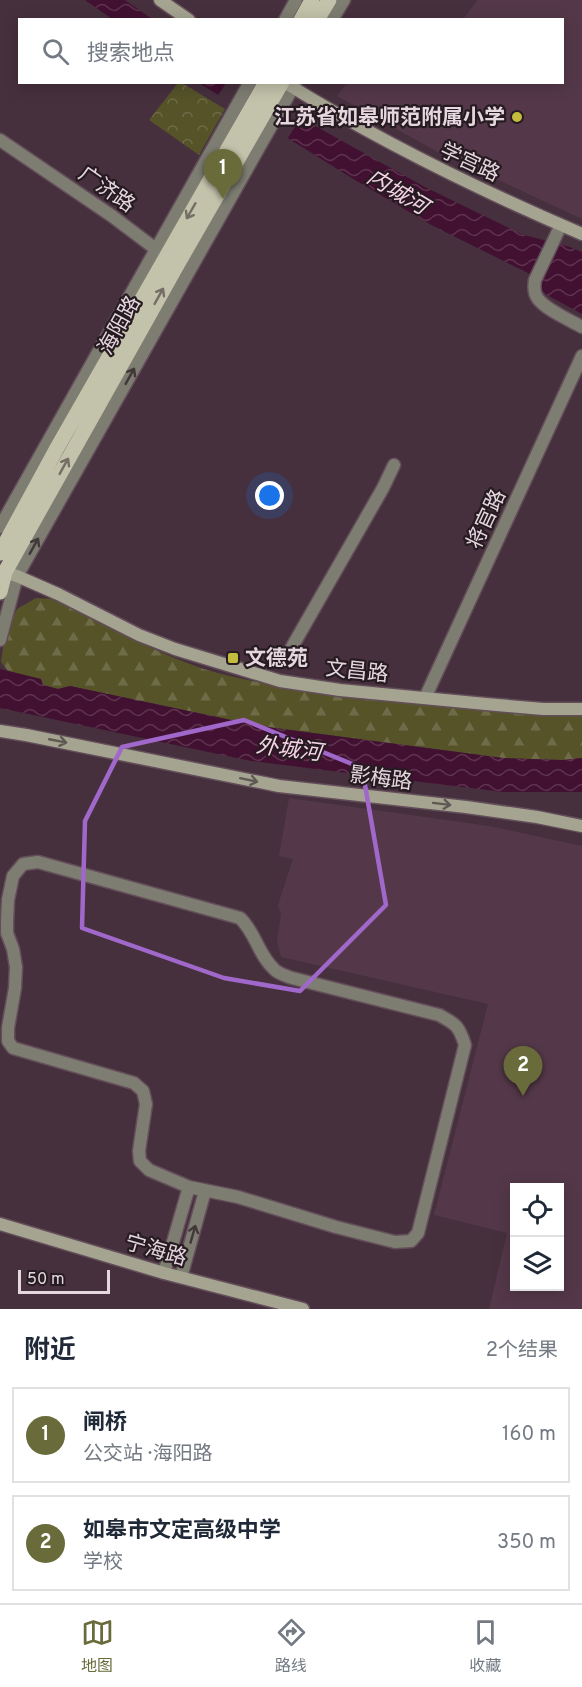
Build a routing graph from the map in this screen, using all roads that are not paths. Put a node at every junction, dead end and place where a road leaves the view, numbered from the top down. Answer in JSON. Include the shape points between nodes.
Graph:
{"nodes":[{"id":1,"x":160,"y":0,"type":"edge"},
{"id":2,"x":296,"y":0,"type":"edge"},
{"id":3,"x":312,"y":0,"type":"edge"},
{"id":4,"x":328,"y":0,"type":"edge"},
{"id":5,"x":344,"y":0,"type":"edge"},
{"id":6,"x":186,"y":18,"type":"edge"},
{"id":7,"x":286,"y":18,"type":"edge"},
{"id":8,"x":302,"y":18,"type":"edge"},
{"id":9,"x":319,"y":18,"type":"edge"},
{"id":10,"x":333,"y":18,"type":"edge"},
{"id":11,"x":288,"y":84,"type":"edge"},
{"id":12,"x":263,"y":90,"type":"edge"},
{"id":13,"x":248,"y":126,"type":"junction"},
{"id":14,"x":0,"y":140,"type":"edge"},
{"id":15,"x":561,"y":225,"type":"junction"},
{"id":16,"x":582,"y":234,"type":"edge"},
{"id":17,"x":171,"y":262,"type":"junction"},
{"id":18,"x":582,"y":327,"type":"edge"},
{"id":19,"x":582,"y":356,"type":"edge"},
{"id":20,"x":393,"y":465,"type":"dead end"},
{"id":21,"x":0,"y":527,"type":"edge"},
{"id":22,"x":0,"y":553,"type":"edge"},
{"id":23,"x":7,"y":573,"type":"edge"},
{"id":24,"x":0,"y":591,"type":"edge"},
{"id":25,"x":0,"y":640,"type":"edge"},
{"id":26,"x":292,"y":647,"type":"dead end"},
{"id":27,"x":424,"y":698,"type":"junction"},
{"id":28,"x":582,"y":709,"type":"edge"},
{"id":29,"x":0,"y":732,"type":"edge"},
{"id":30,"x":582,"y":826,"type":"edge"},
{"id":31,"x":189,"y":1187,"type":"junction"},
{"id":32,"x":205,"y":1191,"type":"junction"},
{"id":33,"x":0,"y":1224,"type":"edge"},
{"id":34,"x":164,"y":1273,"type":"junction"},
{"id":35,"x":181,"y":1277,"type":"junction"},
{"id":36,"x":303,"y":1309,"type":"edge"}],
"edges":[{"from":1,"to":6,"type":"street"},
{"from":2,"to":7,"type":"street"},
{"from":3,"to":8,"type":"main road"},
{"from":4,"to":9,"type":"main road"},
{"from":5,"to":10,"type":"street"},
{"from":11,"to":12,"type":"main road","name":"海阳路"},
{"from":11,"to":15,"type":"street","name":"学宫路","via":[[432,166]]},
{"from":12,"to":13,"type":"main road","name":"海阳路"},
{"from":12,"to":13,"type":"street"},
{"from":13,"to":17,"type":"main road","name":"海阳路"},
{"from":13,"to":17,"type":"street","one_way":true},
{"from":14,"to":17,"type":"street","name":"广济路"},
{"from":15,"to":16,"type":"street","name":"学宫路"},
{"from":15,"to":18,"type":"street","via":[[534,288],[537,298]]},
{"from":17,"to":21,"type":"street"},
{"from":17,"to":22,"type":"main road","name":"海阳路","via":[[57,448]]},
{"from":23,"to":17,"type":"main road","name":"海阳路","one_way":true},
{"from":19,"to":27,"type":"street","name":"将官路"},
{"from":20,"to":26,"type":"street","via":[[384,488]]},
{"from":23,"to":24,"type":"main road","name":"海阳路"},
{"from":23,"to":25,"type":"street"},
{"from":23,"to":27,"type":"street","name":"文昌路","via":[[139,635],[280,681]]},
{"from":27,"to":28,"type":"street","name":"文昌路","via":[[543,710]]},
{"from":29,"to":30,"type":"street","name":"影梅路","one_way":true,"via":[[279,786],[466,807]]},
{"from":31,"to":32,"type":"street"},
{"from":31,"to":32,"type":"street","via":[[149,1170],[140,1161],[146,1104],[143,1090],[134,1083],[13,1048],[8,1041],[16,967],[7,933],[8,900],[13,876],[23,864],[38,862],[240,918],[276,971],[438,1016],[461,1030],[465,1045],[418,1233],[411,1241],[395,1242]]},
{"from":31,"to":34,"type":"street"},
{"from":35,"to":32,"type":"street","one_way":true},
{"from":33,"to":34,"type":"street","name":"宁海路"},
{"from":34,"to":35,"type":"street","name":"宁海路"},
{"from":35,"to":36,"type":"street","name":"宁海路"}]}
